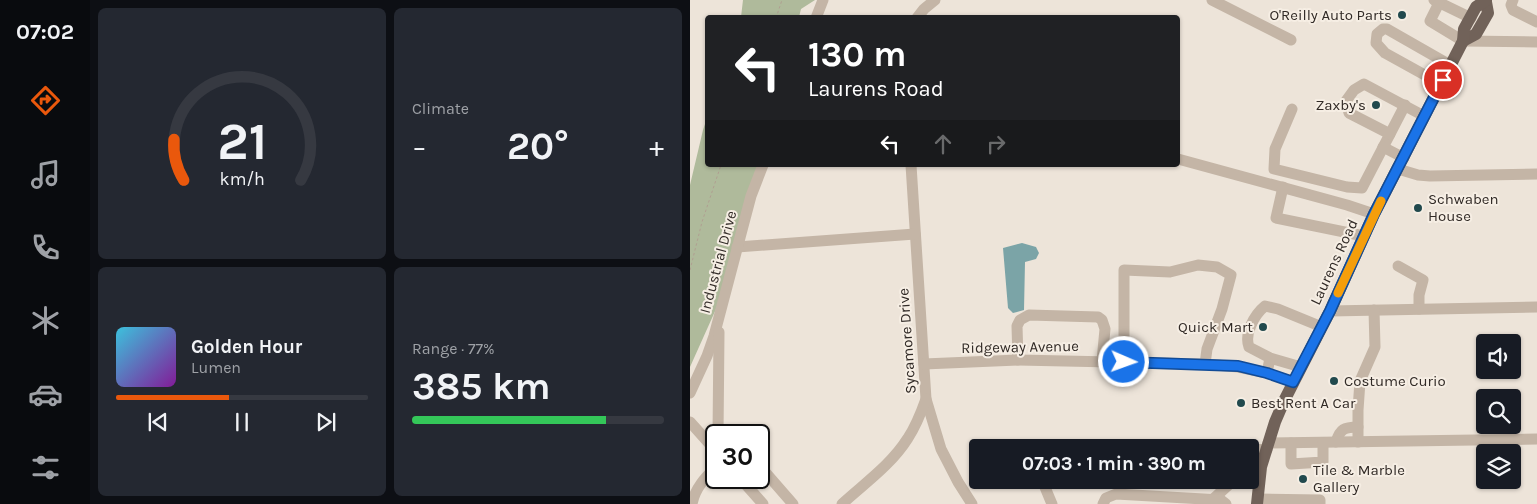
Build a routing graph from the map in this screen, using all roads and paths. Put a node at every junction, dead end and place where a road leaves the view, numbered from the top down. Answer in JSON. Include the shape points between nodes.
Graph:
{"nodes":[{"id":1,"x":782,"y":0,"type":"edge"},
{"id":2,"x":823,"y":0,"type":"edge"},
{"id":3,"x":935,"y":0,"type":"edge"},
{"id":4,"x":1212,"y":0,"type":"edge"},
{"id":5,"x":1513,"y":0,"type":"edge"},
{"id":6,"x":1437,"y":1,"type":"edge"},
{"id":7,"x":1486,"y":1,"type":"edge"},
{"id":8,"x":777,"y":15,"type":"edge"},
{"id":9,"x":817,"y":15,"type":"edge"},
{"id":10,"x":919,"y":15,"type":"edge"},
{"id":11,"x":1471,"y":18,"type":"junction"},
{"id":12,"x":1537,"y":22,"type":"edge"},
{"id":13,"x":1291,"y":40,"type":"dead end"},
{"id":14,"x":1463,"y":41,"type":"junction"},
{"id":15,"x":1537,"y":42,"type":"edge"},
{"id":16,"x":1450,"y":65,"type":"junction"},
{"id":17,"x":1441,"y":84,"type":"junction"},
{"id":18,"x":1405,"y":105,"type":"junction"},
{"id":19,"x":1292,"y":109,"type":"dead end"},
{"id":20,"x":1424,"y":116,"type":"junction"},
{"id":21,"x":1390,"y":134,"type":"junction"},
{"id":22,"x":1383,"y":147,"type":"junction"},
{"id":23,"x":1180,"y":160,"type":"edge"},
{"id":24,"x":1401,"y":163,"type":"junction"},
{"id":25,"x":720,"y":167,"type":"edge"},
{"id":26,"x":761,"y":167,"type":"edge"},
{"id":27,"x":910,"y":167,"type":"edge"},
{"id":28,"x":1283,"y":171,"type":"junction"},
{"id":29,"x":1537,"y":174,"type":"edge"},
{"id":30,"x":1336,"y":184,"type":"junction"},
{"id":31,"x":1281,"y":187,"type":"junction"},
{"id":32,"x":1330,"y":200,"type":"junction"},
{"id":33,"x":1374,"y":214,"type":"junction"},
{"id":34,"x":915,"y":234,"type":"junction"},
{"id":35,"x":1364,"y":236,"type":"junction"},
{"id":36,"x":737,"y":248,"type":"junction"},
{"id":37,"x":1398,"y":266,"type":"dead end"},
{"id":38,"x":690,"y":270,"type":"edge"},
{"id":39,"x":1537,"y":307,"type":"edge"},
{"id":40,"x":1419,"y":309,"type":"junction"},
{"id":41,"x":1374,"y":310,"type":"junction"},
{"id":42,"x":1330,"y":311,"type":"junction"},
{"id":43,"x":719,"y":318,"type":"junction"},
{"id":44,"x":1322,"y":328,"type":"junction"},
{"id":45,"x":1270,"y":358,"type":"junction"},
{"id":46,"x":1018,"y":360,"type":"junction"},
{"id":47,"x":1102,"y":361,"type":"junction"},
{"id":48,"x":1124,"y":362,"type":"junction"},
{"id":49,"x":924,"y":364,"type":"junction"},
{"id":50,"x":1205,"y":364,"type":"junction"},
{"id":51,"x":1301,"y":367,"type":"junction"},
{"id":52,"x":1267,"y":373,"type":"junction"},
{"id":53,"x":1293,"y":382,"type":"junction"},
{"id":54,"x":690,"y":393,"type":"edge"},
{"id":55,"x":926,"y":400,"type":"junction"},
{"id":56,"x":690,"y":422,"type":"edge"},
{"id":57,"x":721,"y":424,"type":"edge"},
{"id":58,"x":1358,"y":427,"type":"junction"},
{"id":59,"x":705,"y":439,"type":"edge"},
{"id":60,"x":1537,"y":439,"type":"edge"},
{"id":61,"x":1336,"y":442,"type":"junction"},
{"id":62,"x":1358,"y":442,"type":"junction"},
{"id":63,"x":1291,"y":443,"type":"junction"},
{"id":64,"x":1323,"y":443,"type":"junction"},
{"id":65,"x":1267,"y":446,"type":"junction"},
{"id":66,"x":1259,"y":447,"type":"edge"},
{"id":67,"x":1259,"y":459,"type":"edge"},
{"id":68,"x":770,"y":478,"type":"edge"},
{"id":69,"x":705,"y":479,"type":"edge"},
{"id":70,"x":750,"y":489,"type":"edge"},
{"id":71,"x":1046,"y":489,"type":"edge"},
{"id":72,"x":1224,"y":489,"type":"edge"},
{"id":73,"x":1256,"y":489,"type":"edge"},
{"id":74,"x":1212,"y":500,"type":"junction"},
{"id":75,"x":1257,"y":502,"type":"edge"},
{"id":76,"x":1285,"y":502,"type":"edge"},
{"id":77,"x":692,"y":504,"type":"edge"},
{"id":78,"x":763,"y":504,"type":"edge"},
{"id":79,"x":793,"y":504,"type":"edge"},
{"id":80,"x":843,"y":504,"type":"edge"},
{"id":81,"x":972,"y":504,"type":"edge"},
{"id":82,"x":1052,"y":504,"type":"edge"},
{"id":83,"x":1102,"y":504,"type":"edge"},
{"id":84,"x":1226,"y":504,"type":"edge"},
{"id":85,"x":1320,"y":504,"type":"edge"}],
"edges":[{"from":1,"to":8,"type":"path"},
{"from":2,"to":9,"type":"street"},
{"from":3,"to":10,"type":"street"},
{"from":4,"to":13,"type":"street"},
{"from":5,"to":12,"type":"street","via":[[1513,10]]},
{"from":6,"to":11,"type":"street"},
{"from":6,"to":14,"type":"street","via":[[1430,21]]},
{"from":7,"to":11,"type":"main road","name":"Laurens Road","via":[[1476,7]]},
{"from":7,"to":14,"type":"main road","name":"Laurens Road","via":[[1488,13],[1476,34]]},
{"from":11,"to":14,"type":"main road","name":"Laurens Road","via":[[1464,28]]},
{"from":14,"to":15,"type":"street"},
{"from":14,"to":16,"type":"main road","name":"Laurens Road"},
{"from":16,"to":17,"type":"main road","name":"Laurens Road"},
{"from":16,"to":17,"type":"street","via":[[1387,29],[1377,34],[1376,43],[1385,53]]},
{"from":17,"to":20,"type":"main road","name":"Laurens Road"},
{"from":18,"to":20,"type":"street"},
{"from":18,"to":21,"type":"street"},
{"from":18,"to":21,"type":"street","via":[[1364,84],[1346,100],[1349,114]]},
{"from":19,"to":28,"type":"street","via":[[1275,149],[1274,170]]},
{"from":20,"to":24,"type":"main road","name":"Laurens Road"},
{"from":21,"to":22,"type":"street"},
{"from":22,"to":24,"type":"street"},
{"from":22,"to":30,"type":"street","via":[[1362,188]]},
{"from":23,"to":31,"type":"street"},
{"from":24,"to":29,"type":"street","via":[[1430,176]]},
{"from":24,"to":33,"type":"main road","name":"Laurens Road"},
{"from":25,"to":38,"type":"path"},
{"from":26,"to":36,"type":"street","name":"Industrial Drive"},
{"from":27,"to":34,"type":"street","name":"Sycamore Drive"},
{"from":28,"to":30,"type":"street"},
{"from":28,"to":31,"type":"street"},
{"from":30,"to":32,"type":"street"},
{"from":31,"to":32,"type":"street"},
{"from":31,"to":35,"type":"street","via":[[1276,218]]},
{"from":32,"to":33,"type":"street"},
{"from":33,"to":35,"type":"main road","name":"Laurens Road"},
{"from":34,"to":36,"type":"street"},
{"from":34,"to":49,"type":"street","name":"Sycamore Drive"},
{"from":35,"to":42,"type":"main road","name":"Laurens Road"},
{"from":36,"to":43,"type":"street","name":"Industrial Drive"},
{"from":37,"to":40,"type":"street","via":[[1423,280]]},
{"from":39,"to":40,"type":"street"},
{"from":40,"to":41,"type":"street"},
{"from":41,"to":42,"type":"street"},
{"from":41,"to":58,"type":"street","via":[[1376,347],[1360,381]]},
{"from":42,"to":44,"type":"main road","name":"Laurens Road"},
{"from":43,"to":54,"type":"street","name":"Industrial Drive"},
{"from":43,"to":57,"type":"street"},
{"from":44,"to":45,"type":"street","via":[[1265,306],[1248,332],[1247,342],[1249,348]]},
{"from":44,"to":51,"type":"main road","name":"Laurens Road"},
{"from":45,"to":51,"type":"street"},
{"from":45,"to":52,"type":"street"},
{"from":46,"to":47,"type":"street","name":"Ridgeway Avenue"},
{"from":46,"to":47,"type":"street","via":[[1017,326],[1029,315],[1098,317],[1105,329]]},
{"from":46,"to":49,"type":"street","name":"Ridgeway Avenue"},
{"from":47,"to":48,"type":"street","name":"Ridgeway Avenue"},
{"from":48,"to":50,"type":"street","name":"Ridgeway Avenue"},
{"from":48,"to":50,"type":"street","via":[[1124,270],[1170,272],[1198,265],[1217,266],[1231,275]]},
{"from":49,"to":55,"type":"street","name":"Sycamore Drive"},
{"from":50,"to":52,"type":"street","name":"Ridgeway Avenue","via":[[1238,366]]},
{"from":51,"to":53,"type":"main road","name":"Laurens Road"},
{"from":52,"to":53,"type":"street","name":"Ridgeway Avenue"},
{"from":53,"to":65,"type":"main road","name":"Laurens Road"},
{"from":55,"to":80,"type":"street","via":[[914,429],[899,451]]},
{"from":55,"to":81,"type":"street","name":"Sycamore Drive","via":[[941,449]]},
{"from":56,"to":59,"type":"street"},
{"from":58,"to":61,"type":"street","via":[[1343,429]]},
{"from":58,"to":62,"type":"street"},
{"from":60,"to":62,"type":"street"},
{"from":61,"to":62,"type":"street"},
{"from":61,"to":64,"type":"street"},
{"from":63,"to":64,"type":"street"},
{"from":63,"to":64,"type":"street","via":[[1291,464],[1323,462]]},
{"from":63,"to":65,"type":"street"},
{"from":65,"to":66,"type":"street"},
{"from":65,"to":67,"type":"main road","name":"Laurens Road"},
{"from":68,"to":79,"type":"street"},
{"from":69,"to":77,"type":"street","via":[[698,486]]},
{"from":70,"to":78,"type":"street"},
{"from":71,"to":82,"type":"street"},
{"from":72,"to":74,"type":"street"},
{"from":73,"to":75,"type":"main road","name":"Laurens Road"},
{"from":74,"to":83,"type":"street","via":[[1116,494],[1106,498]]},
{"from":74,"to":84,"type":"street"},
{"from":75,"to":76,"type":"street"},
{"from":76,"to":85,"type":"street","via":[[1320,500]]}]}
